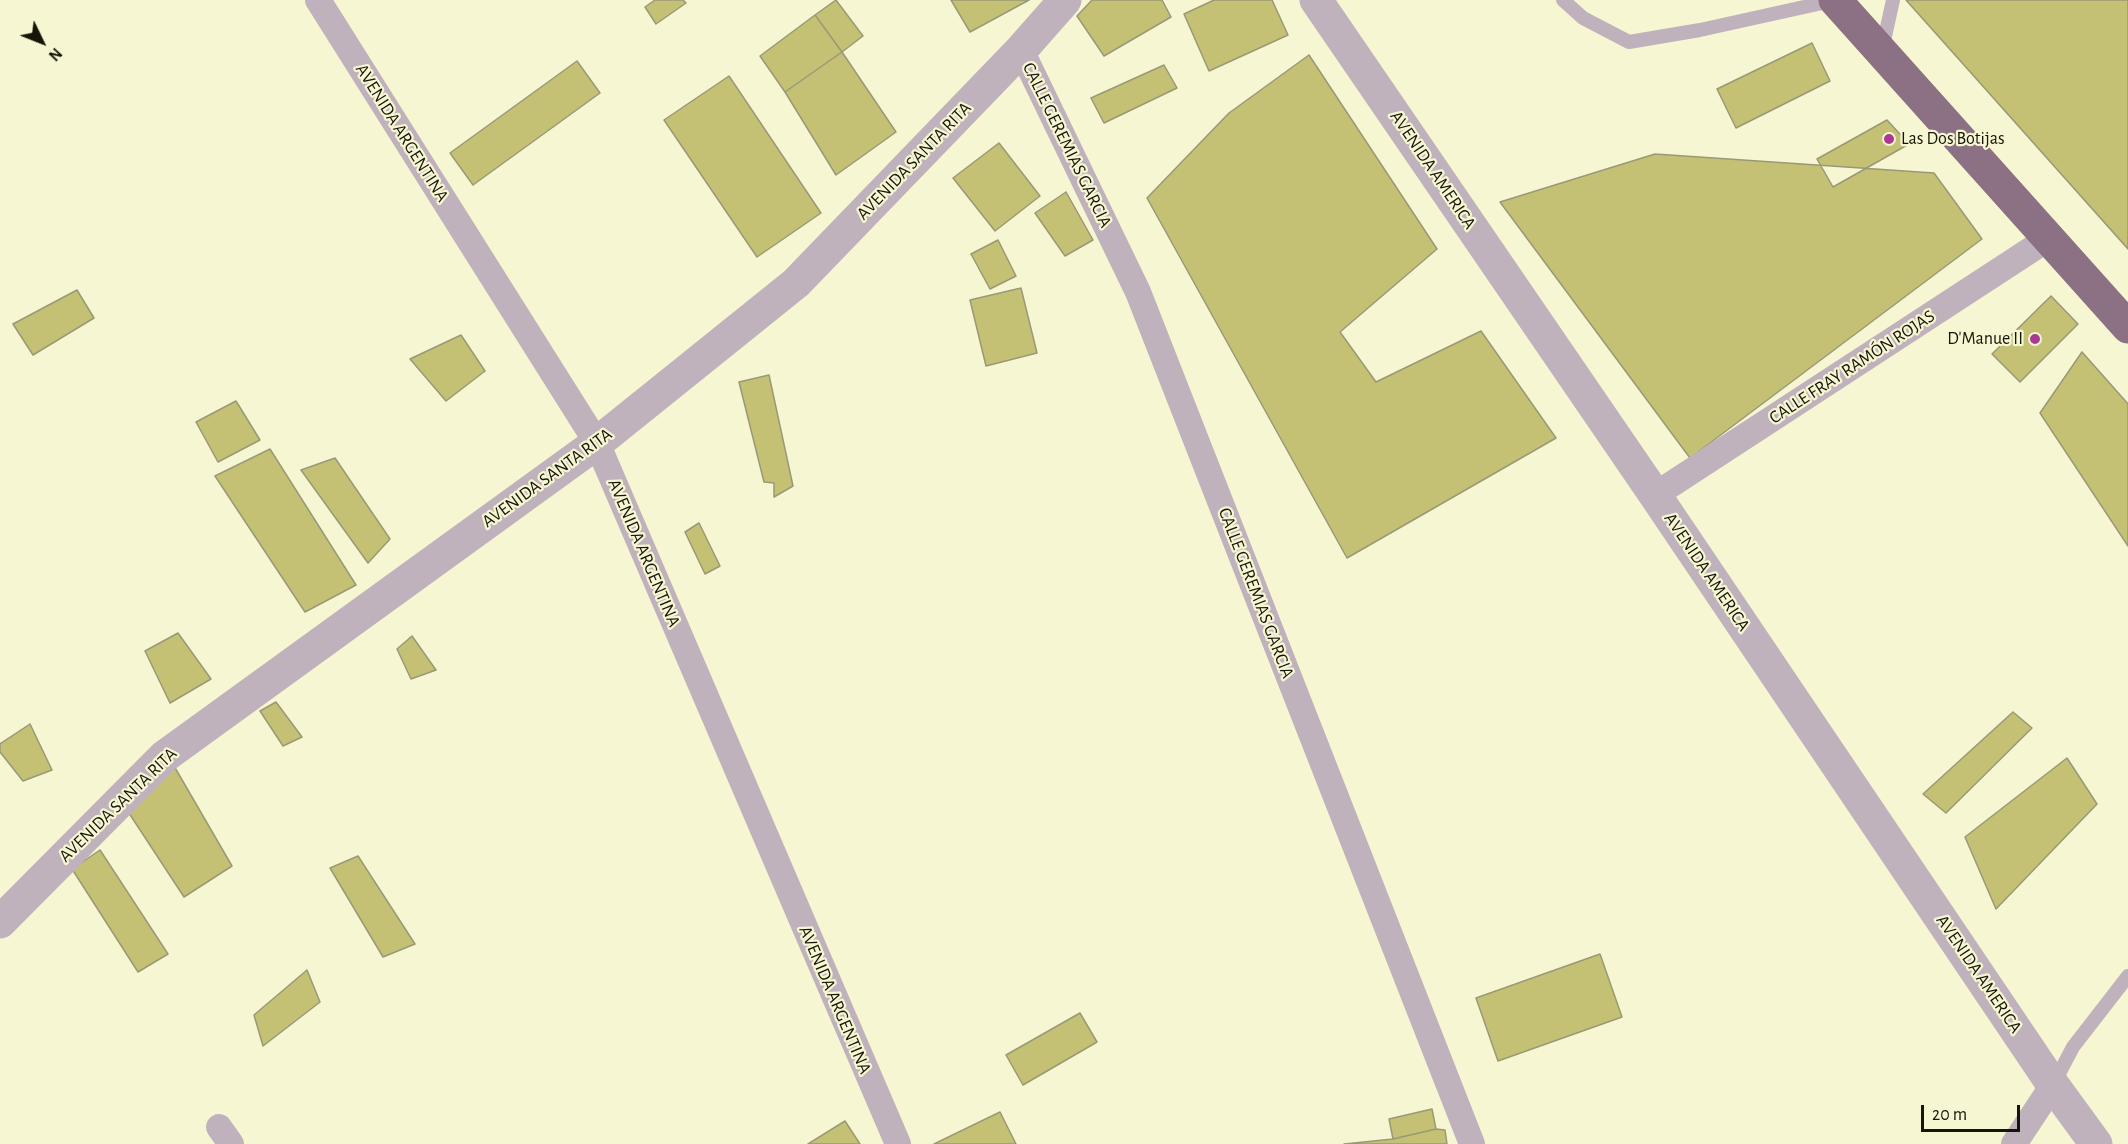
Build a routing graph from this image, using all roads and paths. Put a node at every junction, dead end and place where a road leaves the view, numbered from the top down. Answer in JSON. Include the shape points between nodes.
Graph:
{"nodes":[{"id":1,"x":318,"y":0,"type":"edge"},
{"id":2,"x":1065,"y":0,"type":"edge"},
{"id":3,"x":1316,"y":0,"type":"edge"},
{"id":4,"x":1563,"y":0,"type":"edge"},
{"id":5,"x":1836,"y":0,"type":"edge"},
{"id":6,"x":1893,"y":0,"type":"edge"},
{"id":7,"x":1020,"y":50,"type":"junction"},
{"id":8,"x":1882,"y":52,"type":"junction"},
{"id":9,"x":2049,"y":238,"type":"junction"},
{"id":10,"x":2128,"y":327,"type":"edge"},
{"id":11,"x":597,"y":443,"type":"junction"},
{"id":12,"x":1655,"y":495,"type":"junction"},
{"id":13,"x":0,"y":922,"type":"edge"},
{"id":14,"x":2128,"y":975,"type":"edge"},
{"id":15,"x":2053,"y":1085,"type":"junction"},
{"id":16,"x":898,"y":1144,"type":"edge"},
{"id":17,"x":1472,"y":1144,"type":"edge"},
{"id":18,"x":2014,"y":1144,"type":"edge"},
{"id":19,"x":2096,"y":1144,"type":"edge"}],
"edges":[{"from":1,"to":11,"type":"street","name":"AVENIDA ARGENTINA"},
{"from":2,"to":7,"type":"street","name":"AVENIDA SANTA RITA"},
{"from":3,"to":12,"type":"street","name":"AVENIDA AMERICA"},
{"from":4,"to":5,"type":"lane","via":[[1582,18],[1629,42]]},
{"from":5,"to":8,"type":"highway"},
{"from":6,"to":8,"type":"lane"},
{"from":7,"to":11,"type":"street","name":"AVENIDA SANTA RITA","via":[[796,283]]},
{"from":7,"to":17,"type":"street","name":"CALLE GEREMIAS GARCIA","via":[[1138,292]]},
{"from":8,"to":9,"type":"highway"},
{"from":9,"to":10,"type":"highway"},
{"from":9,"to":12,"type":"street","name":"CALLE FRAY RAMÓN ROJAS"},
{"from":11,"to":13,"type":"street","name":"AVENIDA SANTA RITA","via":[[165,756]]},
{"from":11,"to":16,"type":"street","name":"AVENIDA ARGENTINA"},
{"from":12,"to":15,"type":"street","name":"AVENIDA AMERICA"},
{"from":14,"to":15,"type":"lane","via":[[2073,1047]]},
{"from":15,"to":18,"type":"street"},
{"from":15,"to":19,"type":"street","name":"AVENIDA AMERICA"}]}
